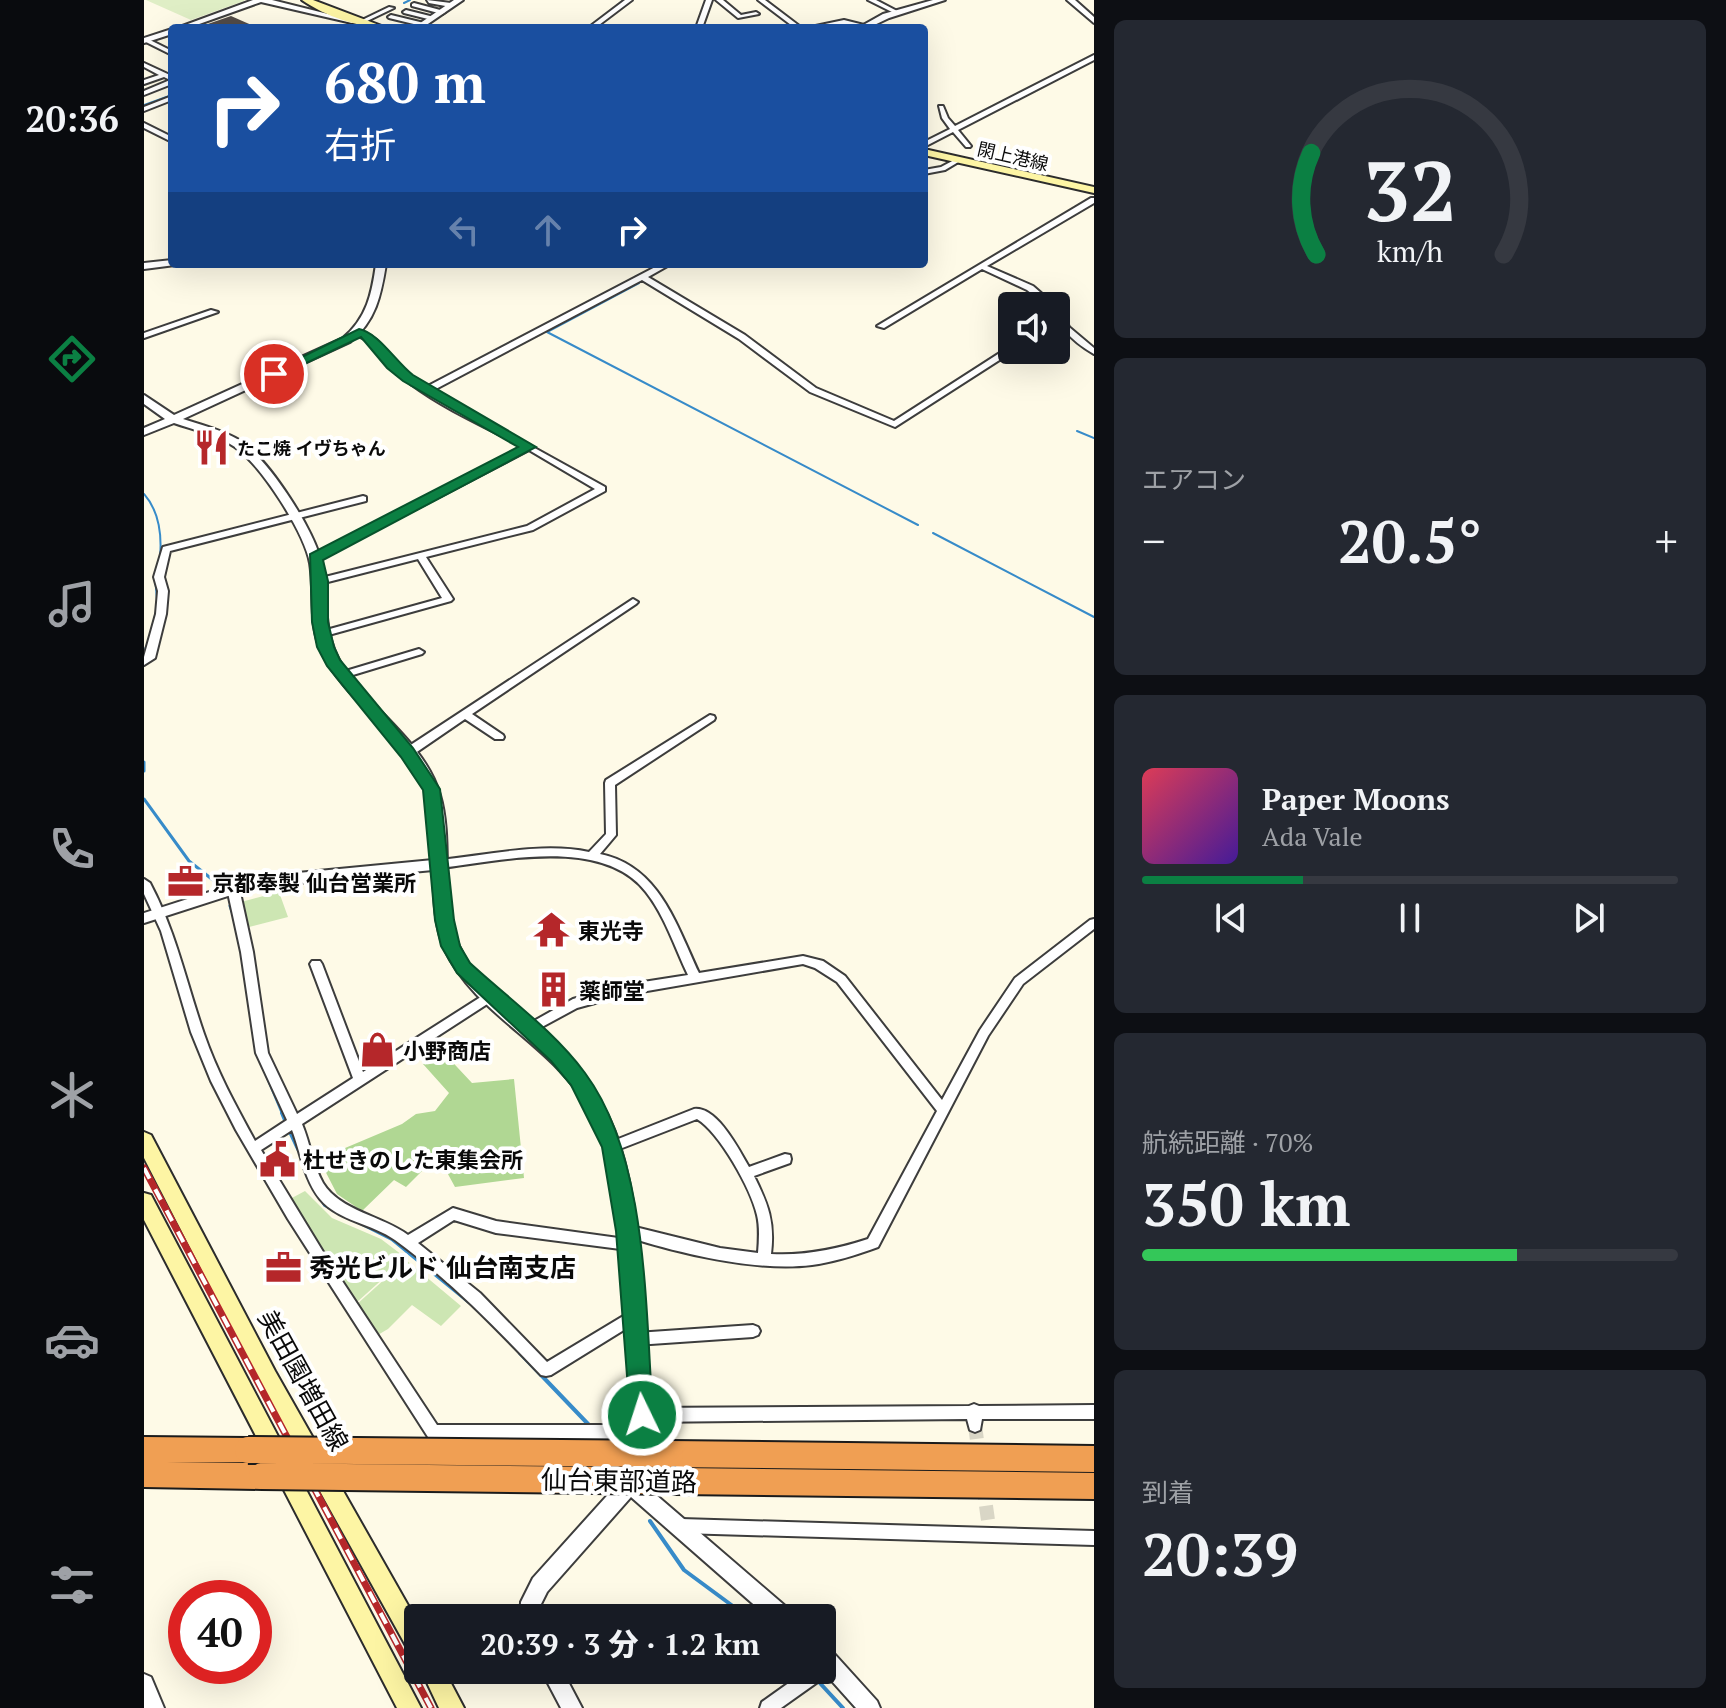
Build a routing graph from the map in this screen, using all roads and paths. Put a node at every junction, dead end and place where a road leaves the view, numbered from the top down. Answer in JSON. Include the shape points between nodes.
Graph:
{"nodes":[{"id":1,"x":261,"y":0,"type":"edge"},
{"id":2,"x":306,"y":0,"type":"edge"},
{"id":3,"x":629,"y":0,"type":"edge"},
{"id":4,"x":709,"y":0,"type":"edge"},
{"id":5,"x":719,"y":0,"type":"edge"},
{"id":6,"x":761,"y":0,"type":"edge"},
{"id":7,"x":871,"y":0,"type":"edge"},
{"id":8,"x":940,"y":0,"type":"edge"},
{"id":9,"x":1071,"y":0,"type":"edge"},
{"id":10,"x":429,"y":1,"type":"edge"},
{"id":11,"x":455,"y":3,"type":"edge"},
{"id":12,"x":414,"y":5,"type":"dead end"},
{"id":13,"x":391,"y":8,"type":"dead end"},
{"id":14,"x":331,"y":11,"type":"junction"},
{"id":15,"x":406,"y":12,"type":"dead end"},
{"id":16,"x":442,"y":12,"type":"junction"},
{"id":17,"x":896,"y":12,"type":"junction"},
{"id":18,"x":318,"y":13,"type":"junction"},
{"id":19,"x":756,"y":14,"type":"dead end"},
{"id":20,"x":391,"y":17,"type":"dead end"},
{"id":21,"x":432,"y":18,"type":"junction"},
{"id":22,"x":1094,"y":21,"type":"edge"},
{"id":23,"x":192,"y":24,"type":"edge"},
{"id":24,"x":366,"y":24,"type":"junction"},
{"id":25,"x":413,"y":24,"type":"edge"},
{"id":26,"x":422,"y":24,"type":"edge"},
{"id":27,"x":596,"y":24,"type":"edge"},
{"id":28,"x":700,"y":24,"type":"edge"},
{"id":29,"x":794,"y":24,"type":"edge"},
{"id":30,"x":870,"y":24,"type":"edge"},
{"id":31,"x":168,"y":32,"type":"edge"},
{"id":32,"x":145,"y":41,"type":"edge"},
{"id":33,"x":168,"y":51,"type":"edge"},
{"id":34,"x":1094,"y":57,"type":"edge"},
{"id":35,"x":144,"y":65,"type":"edge"},
{"id":36,"x":164,"y":75,"type":"junction"},
{"id":37,"x":168,"y":78,"type":"edge"},
{"id":38,"x":144,"y":82,"type":"edge"},
{"id":39,"x":168,"y":82,"type":"edge"},
{"id":40,"x":144,"y":93,"type":"edge"},
{"id":41,"x":168,"y":100,"type":"edge"},
{"id":42,"x":941,"y":107,"type":"dead end"},
{"id":43,"x":144,"y":109,"type":"edge"},
{"id":44,"x":144,"y":125,"type":"edge"},
{"id":45,"x":955,"y":130,"type":"junction"},
{"id":46,"x":168,"y":138,"type":"edge"},
{"id":47,"x":928,"y":143,"type":"edge"},
{"id":48,"x":968,"y":146,"type":"dead end"},
{"id":49,"x":928,"y":153,"type":"edge"},
{"id":50,"x":958,"y":160,"type":"junction"},
{"id":51,"x":928,"y":171,"type":"edge"},
{"id":52,"x":1094,"y":190,"type":"edge"},
{"id":53,"x":1094,"y":200,"type":"edge"},
{"id":54,"x":168,"y":263,"type":"edge"},
{"id":55,"x":144,"y":266,"type":"edge"},
{"id":56,"x":983,"y":267,"type":"junction"},
{"id":57,"x":380,"y":268,"type":"edge"},
{"id":58,"x":659,"y":268,"type":"edge"},
{"id":59,"x":642,"y":277,"type":"junction"},
{"id":60,"x":1034,"y":292,"type":"edge"},
{"id":61,"x":214,"y":312,"type":"dead end"},
{"id":62,"x":881,"y":326,"type":"dead end"},
{"id":63,"x":1070,"y":331,"type":"edge"},
{"id":64,"x":359,"y":333,"type":"junction"},
{"id":65,"x":144,"y":336,"type":"edge"},
{"id":66,"x":1094,"y":352,"type":"edge"},
{"id":67,"x":998,"y":358,"type":"edge"},
{"id":68,"x":427,"y":390,"type":"junction"},
{"id":69,"x":144,"y":398,"type":"edge"},
{"id":70,"x":173,"y":419,"type":"junction"},
{"id":71,"x":144,"y":432,"type":"edge"},
{"id":72,"x":529,"y":447,"type":"junction"},
{"id":73,"x":363,"y":499,"type":"dead end"},
{"id":74,"x":295,"y":517,"type":"junction"},
{"id":75,"x":421,"y":557,"type":"junction"},
{"id":76,"x":315,"y":558,"type":"junction"},
{"id":77,"x":320,"y":581,"type":"junction"},
{"id":78,"x":633,"y":602,"type":"dead end"},
{"id":79,"x":322,"y":634,"type":"junction"},
{"id":80,"x":419,"y":652,"type":"dead end"},
{"id":81,"x":144,"y":662,"type":"edge"},
{"id":82,"x":343,"y":675,"type":"junction"},
{"id":83,"x":465,"y":714,"type":"junction"},
{"id":84,"x":710,"y":718,"type":"dead end"},
{"id":85,"x":499,"y":737,"type":"dead end"},
{"id":86,"x":407,"y":753,"type":"junction"},
{"id":87,"x":593,"y":854,"type":"junction"},
{"id":88,"x":440,"y":864,"type":"junction"},
{"id":89,"x":144,"y":883,"type":"edge"},
{"id":90,"x":233,"y":888,"type":"junction"},
{"id":91,"x":162,"y":911,"type":"junction"},
{"id":92,"x":144,"y":918,"type":"edge"},
{"id":93,"x":1094,"y":923,"type":"edge"},
{"id":94,"x":316,"y":964,"type":"dead end"},
{"id":95,"x":695,"y":977,"type":"junction"},
{"id":96,"x":491,"y":996,"type":"junction"},
{"id":97,"x":529,"y":1029,"type":"junction"},
{"id":98,"x":359,"y":1078,"type":"junction"},
{"id":99,"x":944,"y":1111,"type":"junction"},
{"id":100,"x":293,"y":1124,"type":"junction"},
{"id":101,"x":144,"y":1140,"type":"edge"},
{"id":102,"x":612,"y":1147,"type":"junction"},
{"id":103,"x":254,"y":1148,"type":"junction"},
{"id":104,"x":785,"y":1159,"type":"dead end"},
{"id":105,"x":745,"y":1174,"type":"junction"},
{"id":106,"x":144,"y":1201,"type":"edge"},
{"id":107,"x":628,"y":1238,"type":"junction"},
{"id":108,"x":408,"y":1242,"type":"junction"},
{"id":109,"x":763,"y":1261,"type":"junction"},
{"id":110,"x":635,"y":1316,"type":"junction"},
{"id":111,"x":753,"y":1331,"type":"dead end"},
{"id":112,"x":636,"y":1339,"type":"junction"},
{"id":113,"x":1094,"y":1412,"type":"edge"},
{"id":114,"x":642,"y":1415,"type":"junction"},
{"id":115,"x":644,"y":1432,"type":"junction"},
{"id":116,"x":144,"y":1449,"type":"edge"},
{"id":117,"x":1094,"y":1459,"type":"edge"},
{"id":118,"x":144,"y":1474,"type":"edge"},
{"id":119,"x":630,"y":1484,"type":"junction"},
{"id":120,"x":1094,"y":1486,"type":"edge"},
{"id":121,"x":680,"y":1526,"type":"junction"},
{"id":122,"x":1094,"y":1538,"type":"edge"},
{"id":123,"x":531,"y":1604,"type":"edge"},
{"id":124,"x":768,"y":1604,"type":"edge"},
{"id":125,"x":404,"y":1620,"type":"edge"},
{"id":126,"x":836,"y":1677,"type":"edge"},
{"id":127,"x":144,"y":1684,"type":"edge"},
{"id":128,"x":439,"y":1684,"type":"edge"},
{"id":129,"x":559,"y":1684,"type":"edge"},
{"id":130,"x":801,"y":1684,"type":"edge"},
{"id":131,"x":154,"y":1708,"type":"edge"},
{"id":132,"x":409,"y":1708,"type":"edge"},
{"id":133,"x":452,"y":1708,"type":"edge"},
{"id":134,"x":572,"y":1708,"type":"edge"},
{"id":135,"x":768,"y":1708,"type":"edge"},
{"id":136,"x":870,"y":1708,"type":"edge"}],
"edges":[{"from":1,"to":18,"type":"street"},
{"from":1,"to":23,"type":"street"},
{"from":2,"to":14,"type":"main road"},
{"from":3,"to":27,"type":"street"},
{"from":4,"to":28,"type":"street"},
{"from":5,"to":19,"type":"street","via":[[740,17]]},
{"from":6,"to":29,"type":"street"},
{"from":7,"to":17,"type":"street"},
{"from":8,"to":17,"type":"street"},
{"from":9,"to":22,"type":"street"},
{"from":10,"to":11,"type":"street"},
{"from":11,"to":16,"type":"street"},
{"from":12,"to":16,"type":"street"},
{"from":13,"to":24,"type":"street"},
{"from":14,"to":18,"type":"street"},
{"from":14,"to":24,"type":"main road"},
{"from":15,"to":21,"type":"street"},
{"from":16,"to":21,"type":"street"},
{"from":17,"to":30,"type":"street"},
{"from":18,"to":24,"type":"street"},
{"from":20,"to":25,"type":"street"},
{"from":21,"to":26,"type":"street"},
{"from":31,"to":32,"type":"street"},
{"from":32,"to":33,"type":"street"},
{"from":34,"to":45,"type":"street"},
{"from":35,"to":36,"type":"street"},
{"from":36,"to":37,"type":"street"},
{"from":36,"to":38,"type":"street"},
{"from":39,"to":40,"type":"street"},
{"from":41,"to":43,"type":"street"},
{"from":42,"to":45,"type":"street"},
{"from":44,"to":46,"type":"street"},
{"from":45,"to":47,"type":"street"},
{"from":45,"to":48,"type":"street"},
{"from":49,"to":50,"type":"main road","name":"閖上港線"},
{"from":50,"to":51,"type":"street"},
{"from":50,"to":52,"type":"main road","name":"閖上港線"},
{"from":53,"to":56,"type":"street"},
{"from":54,"to":55,"type":"street"},
{"from":56,"to":60,"type":"street"},
{"from":56,"to":62,"type":"street"},
{"from":57,"to":64,"type":"street","via":[[370,313]]},
{"from":58,"to":59,"type":"street"},
{"from":59,"to":67,"type":"street","via":[[742,337],[813,390],[895,424]]},
{"from":59,"to":68,"type":"street"},
{"from":61,"to":65,"type":"street"},
{"from":63,"to":66,"type":"street"},
{"from":64,"to":68,"type":"street","via":[[370,337],[392,365]]},
{"from":64,"to":70,"type":"street"},
{"from":68,"to":72,"type":"street"},
{"from":69,"to":70,"type":"street"},
{"from":70,"to":71,"type":"street"},
{"from":70,"to":74,"type":"street","via":[[243,447]]},
{"from":72,"to":75,"type":"street","via":[[602,489],[530,528]]},
{"from":72,"to":76,"type":"street"},
{"from":73,"to":74,"type":"street"},
{"from":74,"to":76,"type":"street"},
{"from":74,"to":81,"type":"street","via":[[166,549],[159,577],[161,614],[150,658]]},
{"from":75,"to":77,"type":"street"},
{"from":75,"to":79,"type":"street","via":[[448,599]]},
{"from":76,"to":77,"type":"street"},
{"from":77,"to":79,"type":"street"},
{"from":78,"to":83,"type":"street"},
{"from":79,"to":82,"type":"street"},
{"from":80,"to":82,"type":"street"},
{"from":82,"to":86,"type":"street"},
{"from":83,"to":85,"type":"street"},
{"from":83,"to":86,"type":"street"},
{"from":84,"to":87,"type":"street","via":[[610,783],[611,835]]},
{"from":86,"to":88,"type":"street","via":[[431,789]]},
{"from":87,"to":88,"type":"street"},
{"from":87,"to":95,"type":"street","via":[[631,869],[649,887]]},
{"from":88,"to":90,"type":"street","via":[[297,876]]},
{"from":88,"to":96,"type":"street","via":[[451,946]]},
{"from":89,"to":91,"type":"street"},
{"from":90,"to":91,"type":"street"},
{"from":90,"to":100,"type":"street","via":[[262,1053]]},
{"from":91,"to":92,"type":"street"},
{"from":91,"to":103,"type":"street","via":[[215,1079]]},
{"from":93,"to":99,"type":"street","via":[[1019,981],[984,1033]]},
{"from":94,"to":98,"type":"street"},
{"from":95,"to":97,"type":"street","via":[[573,1004]]},
{"from":95,"to":99,"type":"street","via":[[794,960],[826,968],[841,979]]},
{"from":96,"to":97,"type":"street"},
{"from":96,"to":98,"type":"street"},
{"from":97,"to":102,"type":"street","via":[[578,1079]]},
{"from":98,"to":100,"type":"street"},
{"from":99,"to":109,"type":"street","via":[[873,1243],[832,1258]]},
{"from":100,"to":103,"type":"street"},
{"from":100,"to":108,"type":"street","via":[[327,1198]]},
{"from":101,"to":125,"type":"main road","name":"美田園増田線","via":[[268,1378]]},
{"from":102,"to":105,"type":"street","via":[[698,1113],[719,1129]]},
{"from":102,"to":107,"type":"street"},
{"from":103,"to":115,"type":"street","via":[[433,1432]]},
{"from":104,"to":105,"type":"street"},
{"from":105,"to":109,"type":"street","via":[[763,1211]]},
{"from":106,"to":132,"type":"main road"},
{"from":107,"to":108,"type":"street","via":[[496,1227],[453,1214]]},
{"from":107,"to":109,"type":"street"},
{"from":107,"to":110,"type":"street"},
{"from":108,"to":110,"type":"street","via":[[475,1297],[546,1370]]},
{"from":110,"to":112,"type":"street"},
{"from":111,"to":112,"type":"street"},
{"from":112,"to":114,"type":"street"},
{"from":113,"to":114,"type":"street","via":[[975,1418]]},
{"from":114,"to":115,"type":"street"},
{"from":115,"to":119,"type":"street","via":[[644,1459]]},
{"from":116,"to":117,"type":"highway","name":"仙台東部道路","bridge":true},
{"from":118,"to":120,"type":"highway","name":"仙台東部道路","bridge":true},
{"from":119,"to":121,"type":"street"},
{"from":119,"to":123,"type":"street","via":[[540,1585]]},
{"from":121,"to":122,"type":"street","via":[[989,1527]]},
{"from":121,"to":124,"type":"street"},
{"from":126,"to":136,"type":"street"},
{"from":127,"to":131,"type":"street"},
{"from":128,"to":133,"type":"main road"},
{"from":129,"to":134,"type":"street"},
{"from":130,"to":135,"type":"street"}]}
